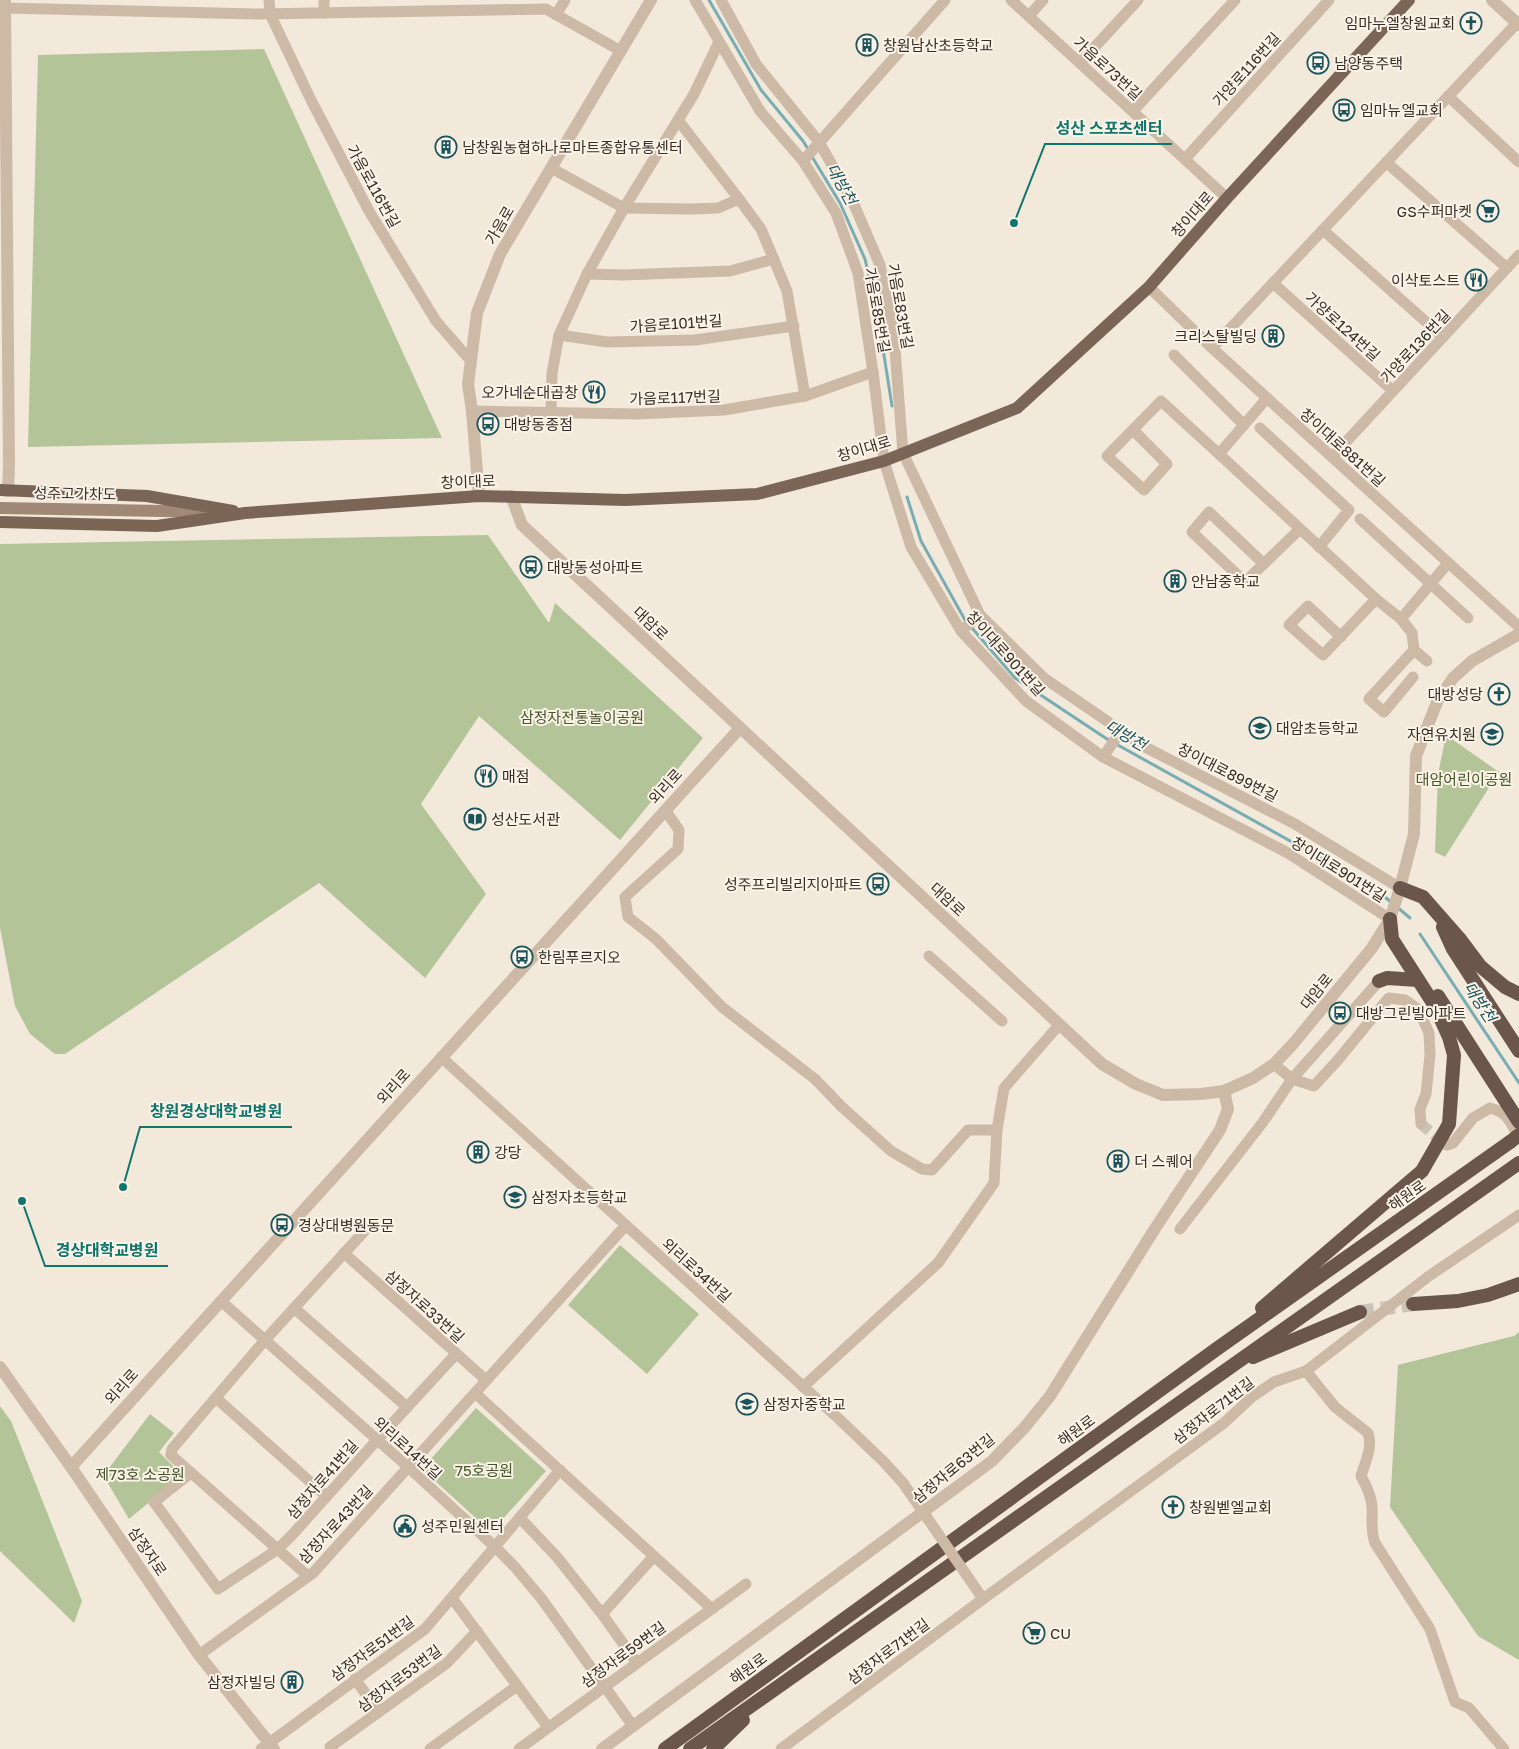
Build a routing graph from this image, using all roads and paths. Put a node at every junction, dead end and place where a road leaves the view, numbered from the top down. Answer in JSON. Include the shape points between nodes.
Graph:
{"nodes":[{"id":1,"x":270,"y":0,"type":"edge"},
{"id":2,"x":324,"y":0,"type":"edge"},
{"id":3,"x":565,"y":0,"type":"edge"},
{"id":4,"x":651,"y":0,"type":"edge"},
{"id":5,"x":695,"y":0,"type":"edge"},
{"id":6,"x":721,"y":0,"type":"edge"},
{"id":7,"x":945,"y":0,"type":"edge"},
{"id":8,"x":1011,"y":0,"type":"edge"},
{"id":9,"x":1043,"y":0,"type":"edge"},
{"id":10,"x":1138,"y":0,"type":"edge"},
{"id":11,"x":1235,"y":0,"type":"edge"},
{"id":12,"x":1329,"y":0,"type":"edge"},
{"id":13,"x":1409,"y":0,"type":"edge"},
{"id":14,"x":1492,"y":0,"type":"edge"},
{"id":15,"x":5,"y":4,"type":"edge"},
{"id":16,"x":451,"y":5,"type":"edge"},
{"id":17,"x":536,"y":5,"type":"edge"},
{"id":18,"x":387,"y":6,"type":"edge"},
{"id":19,"x":324,"y":13,"type":"junction"},
{"id":20,"x":270,"y":14,"type":"junction"},
{"id":21,"x":556,"y":15,"type":"junction"},
{"id":22,"x":1029,"y":16,"type":"junction"},
{"id":23,"x":1518,"y":24,"type":"edge"},
{"id":24,"x":718,"y":42,"type":"junction"},
{"id":25,"x":621,"y":51,"type":"junction"},
{"id":26,"x":1080,"y":63,"type":"junction"},
{"id":27,"x":1448,"y":96,"type":"junction"},
{"id":28,"x":1133,"y":111,"type":"junction"},
{"id":29,"x":678,"y":120,"type":"junction"},
{"id":30,"x":819,"y":142,"type":"junction"},
{"id":31,"x":1185,"y":159,"type":"junction"},
{"id":32,"x":802,"y":161,"type":"junction"},
{"id":33,"x":1386,"y":162,"type":"junction"},
{"id":34,"x":1519,"y":162,"type":"edge"},
{"id":35,"x":551,"y":168,"type":"junction"},
{"id":36,"x":739,"y":198,"type":"junction"},
{"id":37,"x":1227,"y":198,"type":"junction"},
{"id":38,"x":624,"y":208,"type":"junction"},
{"id":39,"x":1323,"y":230,"type":"junction"},
{"id":40,"x":1519,"y":255,"type":"edge"},
{"id":41,"x":774,"y":260,"type":"junction"},
{"id":42,"x":1507,"y":268,"type":"junction"},
{"id":43,"x":587,"y":274,"type":"junction"},
{"id":44,"x":1273,"y":283,"type":"junction"},
{"id":45,"x":1149,"y":287,"type":"junction"},
{"id":46,"x":794,"y":326,"type":"junction"},
{"id":47,"x":559,"y":335,"type":"junction"},
{"id":48,"x":1443,"y":337,"type":"junction"},
{"id":49,"x":1212,"y":348,"type":"junction"},
{"id":50,"x":1174,"y":355,"type":"dead end"},
{"id":51,"x":471,"y":361,"type":"junction"},
{"id":52,"x":873,"y":372,"type":"junction"},
{"id":53,"x":1393,"y":391,"type":"junction"},
{"id":54,"x":805,"y":396,"type":"junction"},
{"id":55,"x":1267,"y":398,"type":"junction"},
{"id":56,"x":472,"y":411,"type":"junction"},
{"id":57,"x":551,"y":412,"type":"junction"},
{"id":58,"x":1244,"y":425,"type":"junction"},
{"id":59,"x":1260,"y":428,"type":"dead end"},
{"id":60,"x":1133,"y":430,"type":"junction"},
{"id":61,"x":903,"y":453,"type":"junction"},
{"id":62,"x":1219,"y":454,"type":"junction"},
{"id":63,"x":1332,"y":458,"type":"junction"},
{"id":64,"x":884,"y":461,"type":"junction"},
{"id":65,"x":4,"y":490,"type":"edge"},
{"id":66,"x":479,"y":496,"type":"junction"},
{"id":67,"x":511,"y":496,"type":"junction"},
{"id":68,"x":0,"y":508,"type":"edge"},
{"id":69,"x":150,"y":511,"type":"joint"},
{"id":70,"x":245,"y":513,"type":"junction"},
{"id":71,"x":1360,"y":519,"type":"dead end"},
{"id":72,"x":0,"y":522,"type":"edge"},
{"id":73,"x":1300,"y":529,"type":"junction"},
{"id":74,"x":1319,"y":547,"type":"junction"},
{"id":75,"x":1448,"y":563,"type":"junction"},
{"id":76,"x":1264,"y":564,"type":"junction"},
{"id":77,"x":1431,"y":584,"type":"junction"},
{"id":78,"x":1376,"y":599,"type":"junction"},
{"id":79,"x":980,"y":615,"type":"junction"},
{"id":80,"x":1468,"y":618,"type":"dead end"},
{"id":81,"x":1401,"y":619,"type":"junction"},
{"id":82,"x":1519,"y":627,"type":"edge"},
{"id":83,"x":961,"y":631,"type":"junction"},
{"id":84,"x":1519,"y":634,"type":"edge"},
{"id":85,"x":1341,"y":637,"type":"junction"},
{"id":86,"x":1414,"y":650,"type":"junction"},
{"id":87,"x":1427,"y":661,"type":"dead end"},
{"id":88,"x":1413,"y":677,"type":"dead end"},
{"id":89,"x":740,"y":728,"type":"junction"},
{"id":90,"x":1121,"y":731,"type":"junction"},
{"id":91,"x":1103,"y":757,"type":"junction"},
{"id":92,"x":665,"y":810,"type":"junction"},
{"id":93,"x":1400,"y":888,"type":"junction"},
{"id":94,"x":1439,"y":917,"type":"junction"},
{"id":95,"x":1390,"y":919,"type":"junction"},
{"id":96,"x":929,"y":956,"type":"dead end"},
{"id":97,"x":1418,"y":980,"type":"junction"},
{"id":98,"x":1378,"y":981,"type":"joint"},
{"id":99,"x":1519,"y":994,"type":"edge"},
{"id":100,"x":1002,"y":1020,"type":"dead end"},
{"id":101,"x":1059,"y":1025,"type":"junction"},
{"id":102,"x":1519,"y":1051,"type":"edge"},
{"id":103,"x":441,"y":1057,"type":"junction"},
{"id":104,"x":1274,"y":1064,"type":"junction"},
{"id":105,"x":1292,"y":1079,"type":"junction"},
{"id":106,"x":1224,"y":1091,"type":"junction"},
{"id":107,"x":1519,"y":1122,"type":"edge"},
{"id":108,"x":1421,"y":1124,"type":"dead end"},
{"id":109,"x":997,"y":1130,"type":"junction"},
{"id":110,"x":1516,"y":1138,"type":"edge"},
{"id":111,"x":1447,"y":1145,"type":"dead end"},
{"id":112,"x":1519,"y":1163,"type":"edge"},
{"id":113,"x":1519,"y":1215,"type":"edge"},
{"id":114,"x":626,"y":1225,"type":"junction"},
{"id":115,"x":369,"y":1226,"type":"dead end"},
{"id":116,"x":1180,"y":1229,"type":"dead end"},
{"id":117,"x":344,"y":1253,"type":"junction"},
{"id":118,"x":1519,"y":1284,"type":"edge"},
{"id":119,"x":221,"y":1301,"type":"junction"},
{"id":120,"x":1413,"y":1304,"type":"tunnel mouth"},
{"id":121,"x":294,"y":1308,"type":"junction"},
{"id":122,"x":1360,"y":1312,"type":"tunnel mouth"},
{"id":123,"x":265,"y":1340,"type":"junction"},
{"id":124,"x":1218,"y":1348,"type":"junction"},
{"id":125,"x":456,"y":1354,"type":"junction"},
{"id":126,"x":0,"y":1367,"type":"edge"},
{"id":127,"x":1230,"y":1367,"type":"junction"},
{"id":128,"x":1306,"y":1371,"type":"junction"},
{"id":129,"x":486,"y":1380,"type":"junction"},
{"id":130,"x":804,"y":1387,"type":"junction"},
{"id":131,"x":475,"y":1393,"type":"junction"},
{"id":132,"x":216,"y":1398,"type":"junction"},
{"id":133,"x":407,"y":1407,"type":"junction"},
{"id":134,"x":377,"y":1440,"type":"junction"},
{"id":135,"x":71,"y":1466,"type":"junction"},
{"id":136,"x":408,"y":1467,"type":"junction"},
{"id":137,"x":560,"y":1470,"type":"junction"},
{"id":138,"x":191,"y":1473,"type":"junction"},
{"id":139,"x":326,"y":1496,"type":"junction"},
{"id":140,"x":924,"y":1513,"type":"junction"},
{"id":141,"x":520,"y":1518,"type":"junction"},
{"id":142,"x":495,"y":1547,"type":"junction"},
{"id":143,"x":278,"y":1550,"type":"junction"},
{"id":144,"x":654,"y":1556,"type":"junction"},
{"id":145,"x":308,"y":1576,"type":"junction"},
{"id":146,"x":746,"y":1584,"type":"dead end"},
{"id":147,"x":452,"y":1598,"type":"junction"},
{"id":148,"x":983,"y":1599,"type":"junction"},
{"id":149,"x":712,"y":1609,"type":"junction"},
{"id":150,"x":602,"y":1614,"type":"junction"},
{"id":151,"x":477,"y":1631,"type":"junction"},
{"id":152,"x":199,"y":1655,"type":"junction"},
{"id":153,"x":637,"y":1663,"type":"junction"},
{"id":154,"x":355,"y":1679,"type":"junction"},
{"id":155,"x":517,"y":1686,"type":"junction"},
{"id":156,"x":604,"y":1686,"type":"junction"},
{"id":157,"x":770,"y":1692,"type":"junction"},
{"id":158,"x":379,"y":1712,"type":"junction"},
{"id":159,"x":633,"y":1726,"type":"junction"},
{"id":160,"x":548,"y":1728,"type":"junction"},
{"id":161,"x":268,"y":1747,"type":"edge"},
{"id":162,"x":332,"y":1749,"type":"edge"},
{"id":163,"x":430,"y":1749,"type":"edge"},
{"id":164,"x":519,"y":1749,"type":"edge"},
{"id":165,"x":602,"y":1749,"type":"edge"},
{"id":166,"x":665,"y":1749,"type":"edge"},
{"id":167,"x":690,"y":1749,"type":"edge"},
{"id":168,"x":713,"y":1749,"type":"edge"},
{"id":169,"x":781,"y":1749,"type":"edge"},
{"id":170,"x":1504,"y":1749,"type":"edge"}],
"edges":[{"from":1,"to":20,"type":"street"},
{"from":2,"to":19,"type":"street"},
{"from":3,"to":21,"type":"street"},
{"from":4,"to":25,"type":"street","name":"가음로"},
{"from":5,"to":24,"type":"street","name":"가음로85번길"},
{"from":6,"to":30,"type":"street","name":"가음로83번길","via":[[756,64]]},
{"from":7,"to":30,"type":"street"},
{"from":8,"to":22,"type":"street","name":"가음로73번길"},
{"from":9,"to":22,"type":"street"},
{"from":10,"to":26,"type":"street"},
{"from":11,"to":28,"type":"street"},
{"from":12,"to":31,"type":"street","name":"가양로116번길"},
{"from":13,"to":37,"type":"main road","name":"창이대로"},
{"from":14,"to":23,"type":"street"},
{"from":15,"to":20,"type":"street"},
{"from":15,"to":65,"type":"street","via":[[9,464]]},
{"from":16,"to":17,"type":"street"},
{"from":16,"to":18,"type":"street"},
{"from":17,"to":21,"type":"street"},
{"from":18,"to":19,"type":"street"},
{"from":19,"to":20,"type":"street"},
{"from":20,"to":51,"type":"street","name":"가음로116번길","via":[[369,210],[436,321]]},
{"from":21,"to":25,"type":"street"},
{"from":22,"to":26,"type":"street","name":"가음로73번길"},
{"from":23,"to":27,"type":"street"},
{"from":24,"to":29,"type":"street"},
{"from":24,"to":32,"type":"street","name":"가음로85번길","via":[[760,111]]},
{"from":25,"to":35,"type":"street","name":"가음로"},
{"from":26,"to":28,"type":"street","name":"가음로73번길"},
{"from":27,"to":33,"type":"street"},
{"from":27,"to":34,"type":"street"},
{"from":28,"to":31,"type":"street","name":"가음로73번길"},
{"from":29,"to":36,"type":"street"},
{"from":29,"to":38,"type":"street"},
{"from":30,"to":32,"type":"street"},
{"from":30,"to":61,"type":"street","name":"가음로83번길","via":[[853,202],[880,265],[894,336]]},
{"from":31,"to":37,"type":"street","name":"가음로73번길"},
{"from":32,"to":52,"type":"street","name":"가음로85번길","via":[[836,213],[858,273]]},
{"from":33,"to":39,"type":"street"},
{"from":33,"to":42,"type":"street"},
{"from":35,"to":38,"type":"street"},
{"from":35,"to":51,"type":"street","name":"가음로","via":[[500,254],[477,313]]},
{"from":36,"to":38,"type":"street","via":[[718,208]]},
{"from":36,"to":41,"type":"street","via":[[760,229]]},
{"from":37,"to":45,"type":"main road","name":"창이대로"},
{"from":38,"to":43,"type":"street"},
{"from":39,"to":44,"type":"street"},
{"from":39,"to":48,"type":"street"},
{"from":40,"to":42,"type":"street","name":"가양로136번길"},
{"from":41,"to":43,"type":"street","via":[[730,271]]},
{"from":41,"to":46,"type":"street","via":[[787,291]]},
{"from":42,"to":48,"type":"street","name":"가양로136번길"},
{"from":43,"to":47,"type":"street"},
{"from":44,"to":49,"type":"street"},
{"from":44,"to":53,"type":"street","name":"가양로124번길"},
{"from":45,"to":49,"type":"street","name":"창이대로881번길"},
{"from":45,"to":61,"type":"main road","name":"창이대로","via":[[1017,408]]},
{"from":46,"to":47,"type":"street","name":"가음로101번길","via":[[695,340],[607,342]]},
{"from":46,"to":54,"type":"street"},
{"from":47,"to":57,"type":"street","via":[[552,373]]},
{"from":48,"to":53,"type":"street","name":"가양로136번길"},
{"from":49,"to":55,"type":"street","name":"창이대로881번길"},
{"from":50,"to":58,"type":"street"},
{"from":51,"to":56,"type":"street","name":"가음로","via":[[468,384]]},
{"from":52,"to":54,"type":"street","name":"가음로117번길"},
{"from":52,"to":64,"type":"street","name":"가음로85번길"},
{"from":53,"to":63,"type":"street","name":"가양로136번길"},
{"from":54,"to":57,"type":"street","name":"가음로117번길","via":[[724,410],[637,414]]},
{"from":55,"to":58,"type":"street"},
{"from":55,"to":63,"type":"street","name":"창이대로881번길"},
{"from":56,"to":57,"type":"street","name":"가음로117번길"},
{"from":56,"to":66,"type":"street","name":"가음로"},
{"from":58,"to":62,"type":"street"},
{"from":59,"to":74,"type":"street","via":[[1349,510]]},
{"from":60,"to":60,"type":"street","via":[[1108,456],[1144,490],[1167,464]]},
{"from":60,"to":62,"type":"street","via":[[1161,401]]},
{"from":61,"to":64,"type":"main road","name":"창이대로"},
{"from":61,"to":79,"type":"street","name":"창이대로899번길"},
{"from":62,"to":73,"type":"street"},
{"from":63,"to":75,"type":"street","name":"창이대로881번길"},
{"from":64,"to":67,"type":"main road","name":"창이대로","via":[[757,494],[625,500]]},
{"from":64,"to":83,"type":"street","name":"창이대로901번길","via":[[911,548]]},
{"from":65,"to":70,"type":"main road","via":[[147,496]]},
{"from":66,"to":67,"type":"main road","name":"창이대로"},
{"from":66,"to":70,"type":"main road","name":"창이대로"},
{"from":67,"to":89,"type":"street","name":"대암로","via":[[522,525]]},
{"from":68,"to":69,"type":"main road","name":"성주고가차도"},
{"from":69,"to":70,"type":"main road","name":"창이대로"},
{"from":70,"to":72,"type":"main road","via":[[157,526]]},
{"from":71,"to":77,"type":"street"},
{"from":73,"to":74,"type":"street"},
{"from":73,"to":76,"type":"street"},
{"from":74,"to":78,"type":"street"},
{"from":75,"to":77,"type":"street"},
{"from":75,"to":82,"type":"street","name":"창이대로881번길"},
{"from":76,"to":76,"type":"street","via":[[1245,582],[1192,532],[1209,512]]},
{"from":77,"to":80,"type":"street"},
{"from":77,"to":81,"type":"street"},
{"from":78,"to":81,"type":"street"},
{"from":78,"to":85,"type":"street"},
{"from":79,"to":83,"type":"street"},
{"from":79,"to":90,"type":"street","name":"창이대로899번길","via":[[1044,678]]},
{"from":81,"to":86,"type":"street","via":[[1412,633]]},
{"from":83,"to":91,"type":"street","name":"창이대로901번길","via":[[1026,701]]},
{"from":84,"to":93,"type":"street","via":[[1472,661],[1453,678],[1437,702],[1416,756],[1414,834]]},
{"from":85,"to":85,"type":"street","via":[[1323,655],[1289,625],[1308,606]]},
{"from":86,"to":87,"type":"street"},
{"from":86,"to":88,"type":"street","via":[[1369,699],[1384,712]]},
{"from":89,"to":92,"type":"street","name":"외리로"},
{"from":89,"to":101,"type":"street","name":"대암로"},
{"from":90,"to":91,"type":"street"},
{"from":90,"to":93,"type":"street","name":"창이대로899번길","via":[[1145,747],[1295,824]]},
{"from":91,"to":95,"type":"street","name":"창이대로901번길","via":[[1286,852]]},
{"from":92,"to":103,"type":"street","name":"외리로"},
{"from":92,"to":109,"type":"street","via":[[679,830],[678,850],[625,897],[628,917],[656,939],[722,1007],[814,1079],[891,1151],[922,1169],[932,1170],[968,1130]]},
{"from":93,"to":94,"type":"highway","via":[[1423,897]]},
{"from":93,"to":95,"type":"street","name":"대암로"},
{"from":94,"to":99,"type":"highway","via":[[1480,966]]},
{"from":94,"to":102,"type":"highway","via":[[1453,949]]},
{"from":95,"to":97,"type":"highway","via":[[1392,939]]},
{"from":95,"to":104,"type":"street","name":"대암로","via":[[1372,948]]},
{"from":95,"to":107,"type":"highway"},
{"from":96,"to":100,"type":"street"},
{"from":97,"to":98,"type":"highway","via":[[1387,978]]},
{"from":97,"to":124,"type":"highway","via":[[1435,1006],[1454,1055],[1449,1124],[1422,1171]]},
{"from":98,"to":105,"type":"street"},
{"from":101,"to":106,"type":"street","name":"대암로","via":[[1102,1064],[1136,1084],[1163,1094]]},
{"from":101,"to":109,"type":"street","via":[[1004,1088]]},
{"from":103,"to":114,"type":"street","name":"외리로34번길"},
{"from":103,"to":119,"type":"street","name":"외리로"},
{"from":104,"to":105,"type":"street"},
{"from":104,"to":106,"type":"street","name":"대암로"},
{"from":105,"to":108,"type":"street","via":[[1314,1086],[1389,998],[1405,1000],[1418,1009],[1429,1033],[1430,1055],[1426,1094],[1420,1109]]},
{"from":105,"to":116,"type":"street"},
{"from":106,"to":140,"type":"street","name":"삼정자로63번길","via":[[1228,1110],[1220,1130],[1050,1396],[992,1461]]},
{"from":109,"to":130,"type":"street","via":[[994,1183],[938,1263]]},
{"from":110,"to":111,"type":"street","via":[[1509,1120],[1502,1112],[1490,1108],[1473,1118],[1453,1143]]},
{"from":110,"to":124,"type":"highway","name":"해원로"},
{"from":112,"to":127,"type":"highway"},
{"from":113,"to":128,"type":"street","name":"삼정자로71번길","via":[[1429,1276]]},
{"from":114,"to":129,"type":"street","name":"삼정자로43번길"},
{"from":114,"to":130,"type":"street","name":"외리로34번길"},
{"from":115,"to":117,"type":"street"},
{"from":117,"to":121,"type":"street"},
{"from":117,"to":125,"type":"street","name":"삼정자로33번길"},
{"from":118,"to":120,"type":"highway","via":[[1481,1297]]},
{"from":119,"to":123,"type":"street","name":"외리로14번길"},
{"from":119,"to":135,"type":"street","name":"외리로"},
{"from":121,"to":123,"type":"street"},
{"from":121,"to":133,"type":"street"},
{"from":122,"to":127,"type":"highway"},
{"from":123,"to":132,"type":"street"},
{"from":123,"to":134,"type":"street","name":"외리로14번길"},
{"from":124,"to":166,"type":"highway","name":"해원로"},
{"from":125,"to":129,"type":"street","name":"삼정자로33번길"},
{"from":125,"to":133,"type":"street","name":"삼정자로41번길"},
{"from":126,"to":135,"type":"street","name":"삼정자로"},
{"from":127,"to":157,"type":"highway"},
{"from":128,"to":148,"type":"street","name":"삼정자로71번길","via":[[1274,1382],[1259,1392],[1224,1423]]},
{"from":128,"to":170,"type":"street","via":[[1336,1407],[1368,1434],[1369,1448],[1361,1476],[1372,1506],[1375,1542],[1430,1629],[1455,1702],[1469,1708]]},
{"from":129,"to":131,"type":"street","name":"삼정자로43번길"},
{"from":130,"to":140,"type":"street","name":"외리로34번길","via":[[883,1461]]},
{"from":131,"to":136,"type":"street","name":"삼정자로43번길"},
{"from":131,"to":137,"type":"street"},
{"from":132,"to":138,"type":"street","via":[[172,1449],[171,1455]]},
{"from":132,"to":139,"type":"street"},
{"from":133,"to":134,"type":"street","name":"삼정자로41번길"},
{"from":134,"to":136,"type":"street","name":"외리로14번길"},
{"from":134,"to":139,"type":"street","name":"삼정자로41번길"},
{"from":135,"to":152,"type":"street","name":"삼정자로"},
{"from":136,"to":142,"type":"street","name":"외리로14번길"},
{"from":136,"to":145,"type":"street","name":"삼정자로43번길","via":[[338,1547]]},
{"from":137,"to":141,"type":"street","name":"삼정자로51번길"},
{"from":137,"to":144,"type":"street"},
{"from":138,"to":143,"type":"street"},
{"from":138,"to":143,"type":"street","name":"삼정자로41번길","via":[[154,1502],[218,1589]]},
{"from":139,"to":143,"type":"street","name":"삼정자로41번길"},
{"from":140,"to":148,"type":"street","name":"외리로34번길","bridge":true},
{"from":140,"to":159,"type":"street","name":"삼정자로63번길"},
{"from":141,"to":142,"type":"street","name":"삼정자로51번길"},
{"from":141,"to":150,"type":"street"},
{"from":142,"to":147,"type":"street","name":"삼정자로51번길"},
{"from":142,"to":156,"type":"street","name":"외리로14번길","via":[[541,1598]]},
{"from":143,"to":145,"type":"street"},
{"from":144,"to":149,"type":"street"},
{"from":144,"to":150,"type":"street"},
{"from":145,"to":152,"type":"street","name":"삼정자로43번길"},
{"from":146,"to":149,"type":"street","name":"삼정자로59번길"},
{"from":147,"to":151,"type":"street"},
{"from":147,"to":154,"type":"street","name":"삼정자로51번길","via":[[425,1629]]},
{"from":148,"to":169,"type":"street","name":"삼정자로71번길"},
{"from":149,"to":153,"type":"street","name":"삼정자로59번길"},
{"from":150,"to":153,"type":"street"},
{"from":151,"to":155,"type":"street"},
{"from":151,"to":158,"type":"street","name":"삼정자로53번길","via":[[447,1663]]},
{"from":152,"to":161,"type":"street","name":"삼정자로"},
{"from":153,"to":156,"type":"street","name":"삼정자로59번길"},
{"from":154,"to":158,"type":"street"},
{"from":154,"to":161,"type":"street","name":"삼정자로51번길"},
{"from":155,"to":160,"type":"street"},
{"from":155,"to":163,"type":"street"},
{"from":156,"to":159,"type":"street","name":"외리로14번길"},
{"from":156,"to":160,"type":"street","name":"삼정자로59번길"},
{"from":157,"to":167,"type":"highway"},
{"from":157,"to":168,"type":"highway"},
{"from":158,"to":162,"type":"street","name":"삼정자로53번길","via":[[330,1747]]},
{"from":159,"to":165,"type":"street","name":"삼정자로63번길"},
{"from":160,"to":164,"type":"street","name":"삼정자로59번길"}]}
